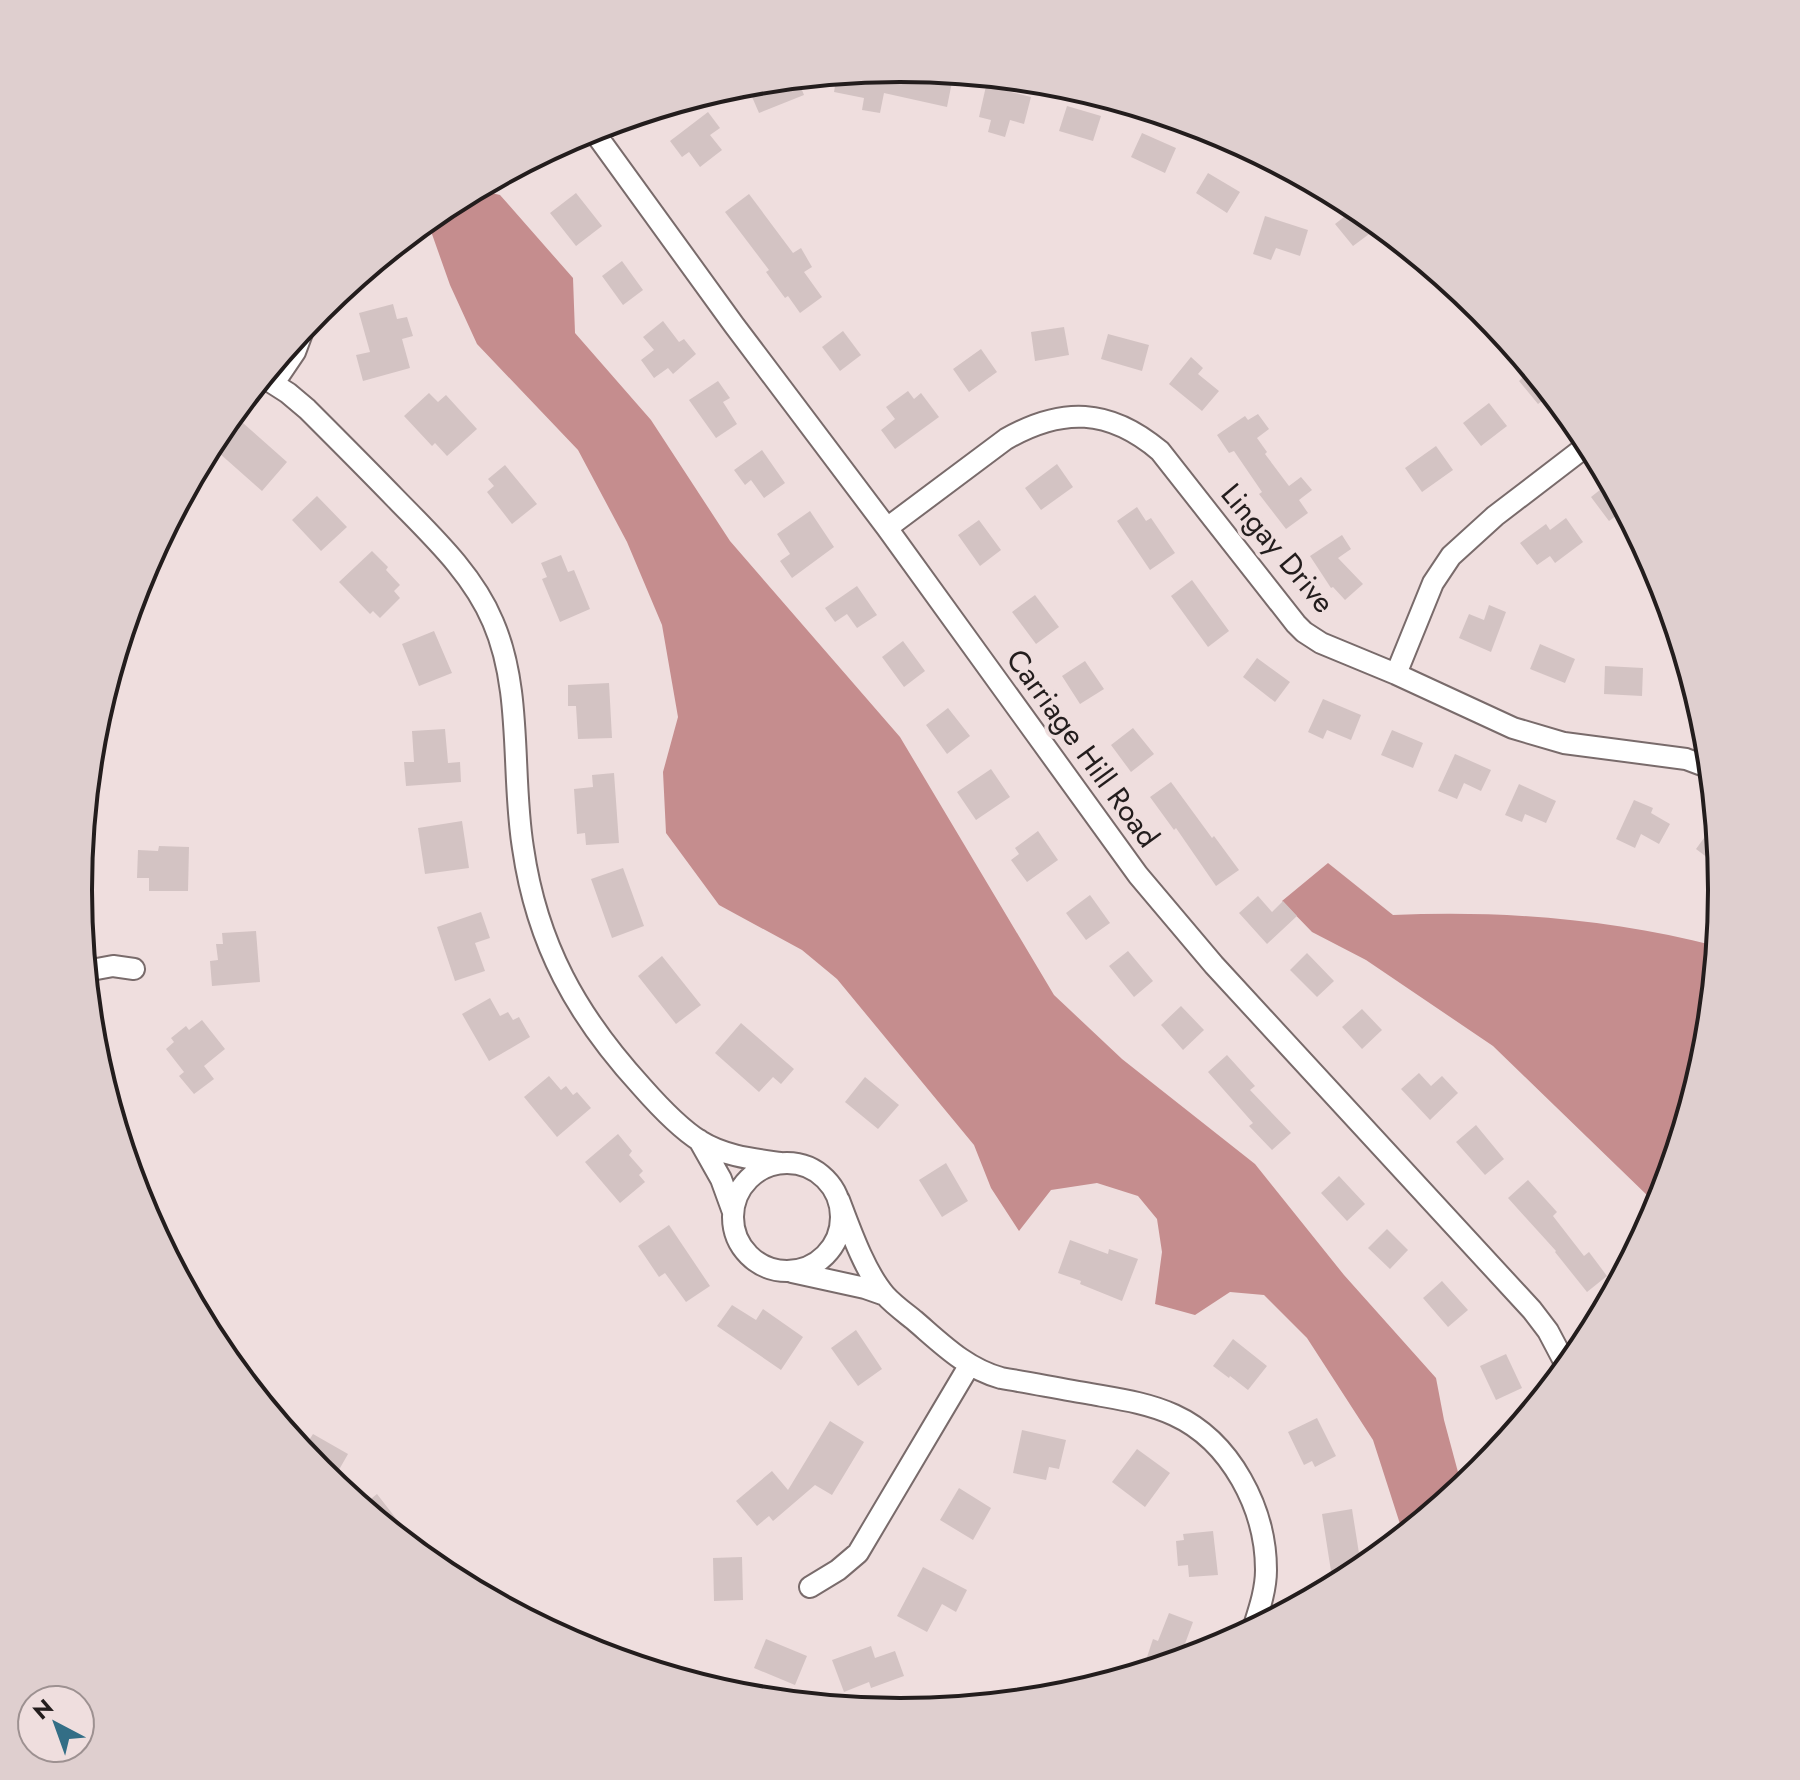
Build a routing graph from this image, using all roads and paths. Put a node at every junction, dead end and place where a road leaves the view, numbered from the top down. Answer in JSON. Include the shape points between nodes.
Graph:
{"nodes":[{"id":1,"x":600,"y":140,"type":"edge"},
{"id":2,"x":272,"y":383,"type":"edge"},
{"id":3,"x":1579,"y":452,"type":"edge"},
{"id":4,"x":887,"y":528,"type":"junction"},
{"id":5,"x":1396,"y":674,"type":"junction"},
{"id":6,"x":1697,"y":763,"type":"edge"},
{"id":7,"x":97,"y":969,"type":"edge"},
{"id":8,"x":134,"y":969,"type":"dead end"},
{"id":9,"x":699,"y":1140,"type":"junction"},
{"id":10,"x":780,"y":1163,"type":"junction"},
{"id":11,"x":839,"y":1200,"type":"junction"},
{"id":12,"x":733,"y":1212,"type":"junction"},
{"id":13,"x":788,"y":1271,"type":"junction"},
{"id":14,"x":885,"y":1295,"type":"junction"},
{"id":15,"x":1561,"y":1355,"type":"edge"},
{"id":16,"x":969,"y":1366,"type":"junction"},
{"id":17,"x":810,"y":1587,"type":"dead end"},
{"id":18,"x":1258,"y":1615,"type":"edge"}],
"edges":[{"from":1,"to":4,"type":"street","name":"Carriage Hill Road"},
{"from":2,"to":9,"type":"street","via":[[307,409],[418,521],[488,609],[506,663],[522,848],[548,945],[597,1034],[649,1094]]},
{"from":3,"to":5,"type":"street","via":[[1451,556],[1433,583]]},
{"from":4,"to":5,"type":"street","name":"Lingay Drive","via":[[1023,429],[1068,417],[1111,421],[1160,451],[1304,632]]},
{"from":4,"to":15,"type":"street","name":"Carriage Hill Road","via":[[1138,875],[1214,965],[1532,1310]]},
{"from":5,"to":6,"type":"street","name":"Lingay Drive","via":[[1551,740]]},
{"from":7,"to":8,"type":"street"},
{"from":9,"to":10,"type":"street","via":[[743,1158]]},
{"from":9,"to":12,"type":"street"},
{"from":10,"to":11,"type":"street","via":[[815,1170]]},
{"from":10,"to":12,"type":"street","via":[[747,1180]]},
{"from":11,"to":13,"type":"street","via":[[841,1222],[833,1246],[819,1261]]},
{"from":11,"to":14,"type":"street"},
{"from":12,"to":13,"type":"street","via":[[736,1236],[750,1256],[759,1264]]},
{"from":13,"to":14,"type":"street"},
{"from":14,"to":16,"type":"street"},
{"from":16,"to":17,"type":"street","via":[[858,1553]]},
{"from":16,"to":18,"type":"street","via":[[1001,1378],[1157,1408],[1209,1439],[1243,1482],[1260,1525],[1266,1571]]}]}
